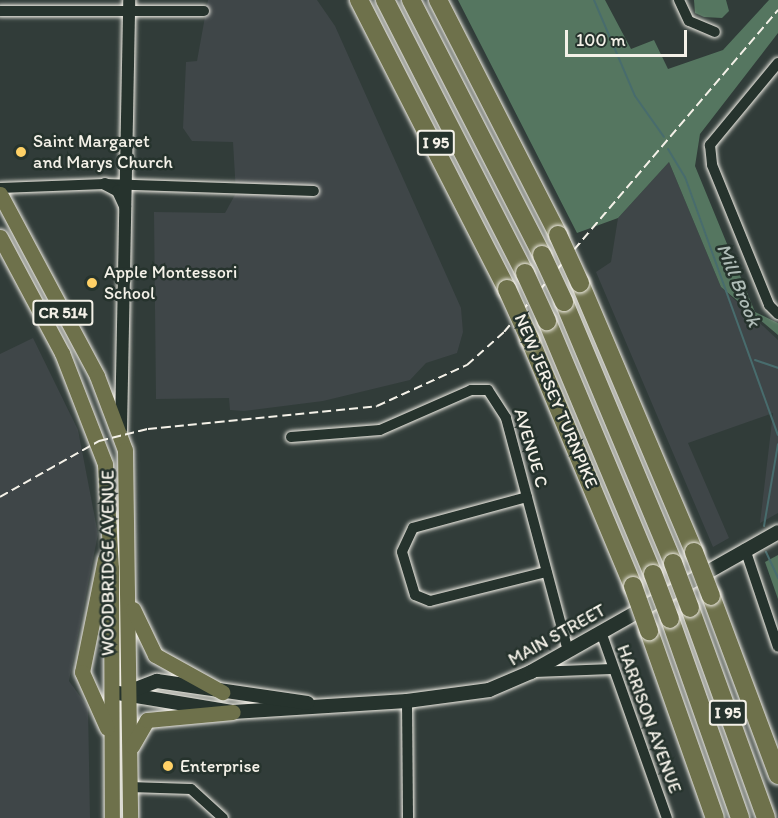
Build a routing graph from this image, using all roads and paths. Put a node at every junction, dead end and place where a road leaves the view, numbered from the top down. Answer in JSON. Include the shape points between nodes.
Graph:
{"nodes":[{"id":1,"x":359,"y":0,"type":"edge"},
{"id":2,"x":385,"y":0,"type":"edge"},
{"id":3,"x":411,"y":0,"type":"edge"},
{"id":4,"x":438,"y":0,"type":"edge"},
{"id":5,"x":680,"y":0,"type":"edge"},
{"id":6,"x":129,"y":5,"type":"edge"},
{"id":7,"x":0,"y":11,"type":"edge"},
{"id":8,"x":204,"y":11,"type":"dead end"},
{"id":9,"x":715,"y":32,"type":"dead end"},
{"id":10,"x":778,"y":63,"type":"edge"},
{"id":11,"x":105,"y":184,"type":"junction"},
{"id":12,"x":128,"y":184,"type":"junction"},
{"id":13,"x":0,"y":188,"type":"edge"},
{"id":14,"x":314,"y":191,"type":"dead end"},
{"id":15,"x":0,"y":194,"type":"edge"},
{"id":16,"x":127,"y":213,"type":"junction"},
{"id":17,"x":0,"y":237,"type":"edge"},
{"id":18,"x":778,"y":314,"type":"edge"},
{"id":19,"x":122,"y":435,"type":"junction"},
{"id":20,"x":291,"y":437,"type":"dead end"},
{"id":21,"x":527,"y":497,"type":"junction"},
{"id":22,"x":109,"y":527,"type":"junction"},
{"id":23,"x":778,"y":532,"type":"edge"},
{"id":24,"x":745,"y":549,"type":"junction"},
{"id":25,"x":546,"y":572,"type":"junction"},
{"id":26,"x":130,"y":592,"type":"junction"},
{"id":27,"x":600,"y":632,"type":"junction"},
{"id":28,"x":778,"y":646,"type":"edge"},
{"id":29,"x":568,"y":651,"type":"junction"},
{"id":30,"x":613,"y":669,"type":"junction"},
{"id":31,"x":531,"y":672,"type":"junction"},
{"id":32,"x":87,"y":686,"type":"junction"},
{"id":33,"x":120,"y":692,"type":"junction"},
{"id":34,"x":222,"y":692,"type":"junction"},
{"id":35,"x":407,"y":701,"type":"junction"},
{"id":36,"x":333,"y":706,"type":"junction"},
{"id":37,"x":233,"y":712,"type":"junction"},
{"id":38,"x":112,"y":742,"type":"junction"},
{"id":39,"x":131,"y":752,"type":"junction"},
{"id":40,"x":778,"y":775,"type":"edge"},
{"id":41,"x":130,"y":787,"type":"junction"},
{"id":42,"x":112,"y":818,"type":"edge"},
{"id":43,"x":130,"y":818,"type":"edge"},
{"id":44,"x":223,"y":818,"type":"edge"},
{"id":45,"x":408,"y":818,"type":"edge"},
{"id":46,"x":667,"y":818,"type":"edge"},
{"id":47,"x":715,"y":818,"type":"edge"},
{"id":48,"x":740,"y":818,"type":"edge"},
{"id":49,"x":766,"y":818,"type":"edge"}],
"edges":[{"from":1,"to":47,"type":"highway","name":"NEW JERSEY TURNPIKE","number":"I 95","bridge":true,"via":[[530,340],[633,586]]},
{"from":2,"to":48,"type":"highway","name":"NEW JERSEY TURNPIKE","number":"I 95","bridge":true,"via":[[547,321],[653,574]]},
{"from":3,"to":49,"type":"highway","number":"I 95","bridge":true,"via":[[564,302],[673,563]]},
{"from":4,"to":40,"type":"highway","number":"I 95","bridge":true,"via":[[580,283],[694,552]]},
{"from":5,"to":9,"type":"street","via":[[689,21]]},
{"from":6,"to":7,"type":"street"},
{"from":6,"to":8,"type":"street"},
{"from":6,"to":12,"type":"street"},
{"from":10,"to":18,"type":"street","via":[[710,145],[712,165],[769,304]]},
{"from":11,"to":12,"type":"street"},
{"from":11,"to":13,"type":"street"},
{"from":11,"to":16,"type":"street","via":[[122,195]]},
{"from":12,"to":14,"type":"street"},
{"from":12,"to":16,"type":"street"},
{"from":15,"to":19,"type":"main road","name":"WOODBRIDGE AVENUE","number":"CR 514","via":[[97,376]]},
{"from":16,"to":19,"type":"street"},
{"from":17,"to":22,"type":"main road","name":"WOODBRIDGE AVENUE","number":"CR 514","via":[[93,423],[105,464]]},
{"from":19,"to":26,"type":"main road","name":"WOODBRIDGE AVENUE","number":"CR 514","via":[[128,477]]},
{"from":20,"to":21,"type":"street","name":"AVENUE C","via":[[380,430],[471,390],[489,390],[503,411]]},
{"from":21,"to":25,"type":"street","name":"AVENUE C"},
{"from":21,"to":25,"type":"street","via":[[413,528],[402,552],[415,595],[430,601]]},
{"from":22,"to":32,"type":"main road","via":[[82,672]]},
{"from":22,"to":33,"type":"main road","name":"WOODBRIDGE AVENUE","number":"CR 514"},
{"from":23,"to":24,"type":"main road","name":"MAIN STREET"},
{"from":24,"to":27,"type":"main road","name":"MAIN STREET"},
{"from":24,"to":28,"type":"street"},
{"from":25,"to":29,"type":"street","name":"AVENUE C"},
{"from":26,"to":33,"type":"main road","name":"WOODBRIDGE AVENUE","number":"CR 514"},
{"from":26,"to":34,"type":"main road","via":[[140,631],[155,655]]},
{"from":27,"to":29,"type":"main road","name":"MAIN STREET"},
{"from":27,"to":30,"type":"street","name":"HARRISON AVENUE"},
{"from":29,"to":31,"type":"main road","name":"MAIN STREET"},
{"from":30,"to":31,"type":"street"},
{"from":30,"to":46,"type":"street","name":"HARRISON AVENUE"},
{"from":31,"to":35,"type":"main road","name":"MAIN STREET","via":[[489,690]]},
{"from":32,"to":33,"type":"main road"},
{"from":32,"to":38,"type":"main road"},
{"from":33,"to":34,"type":"main road","name":"MAIN STREET","via":[[157,681]]},
{"from":33,"to":37,"type":"main road","name":"MAIN STREET"},
{"from":33,"to":38,"type":"main road","name":"WOODBRIDGE AVENUE","number":"CR 514"},
{"from":33,"to":39,"type":"main road","name":"WOODBRIDGE AVENUE","number":"CR 514"},
{"from":34,"to":36,"type":"main road","name":"MAIN STREET"},
{"from":35,"to":36,"type":"main road","name":"MAIN STREET"},
{"from":35,"to":45,"type":"street"},
{"from":36,"to":37,"type":"main road","name":"MAIN STREET"},
{"from":37,"to":39,"type":"main road","via":[[147,720]]},
{"from":38,"to":42,"type":"main road","name":"WOODBRIDGE AVENUE","number":"CR 514"},
{"from":39,"to":41,"type":"main road","name":"WOODBRIDGE AVENUE","number":"CR 514"},
{"from":41,"to":43,"type":"main road","name":"WOODBRIDGE AVENUE","number":"CR 514"},
{"from":41,"to":44,"type":"street","via":[[191,789]]}]}
